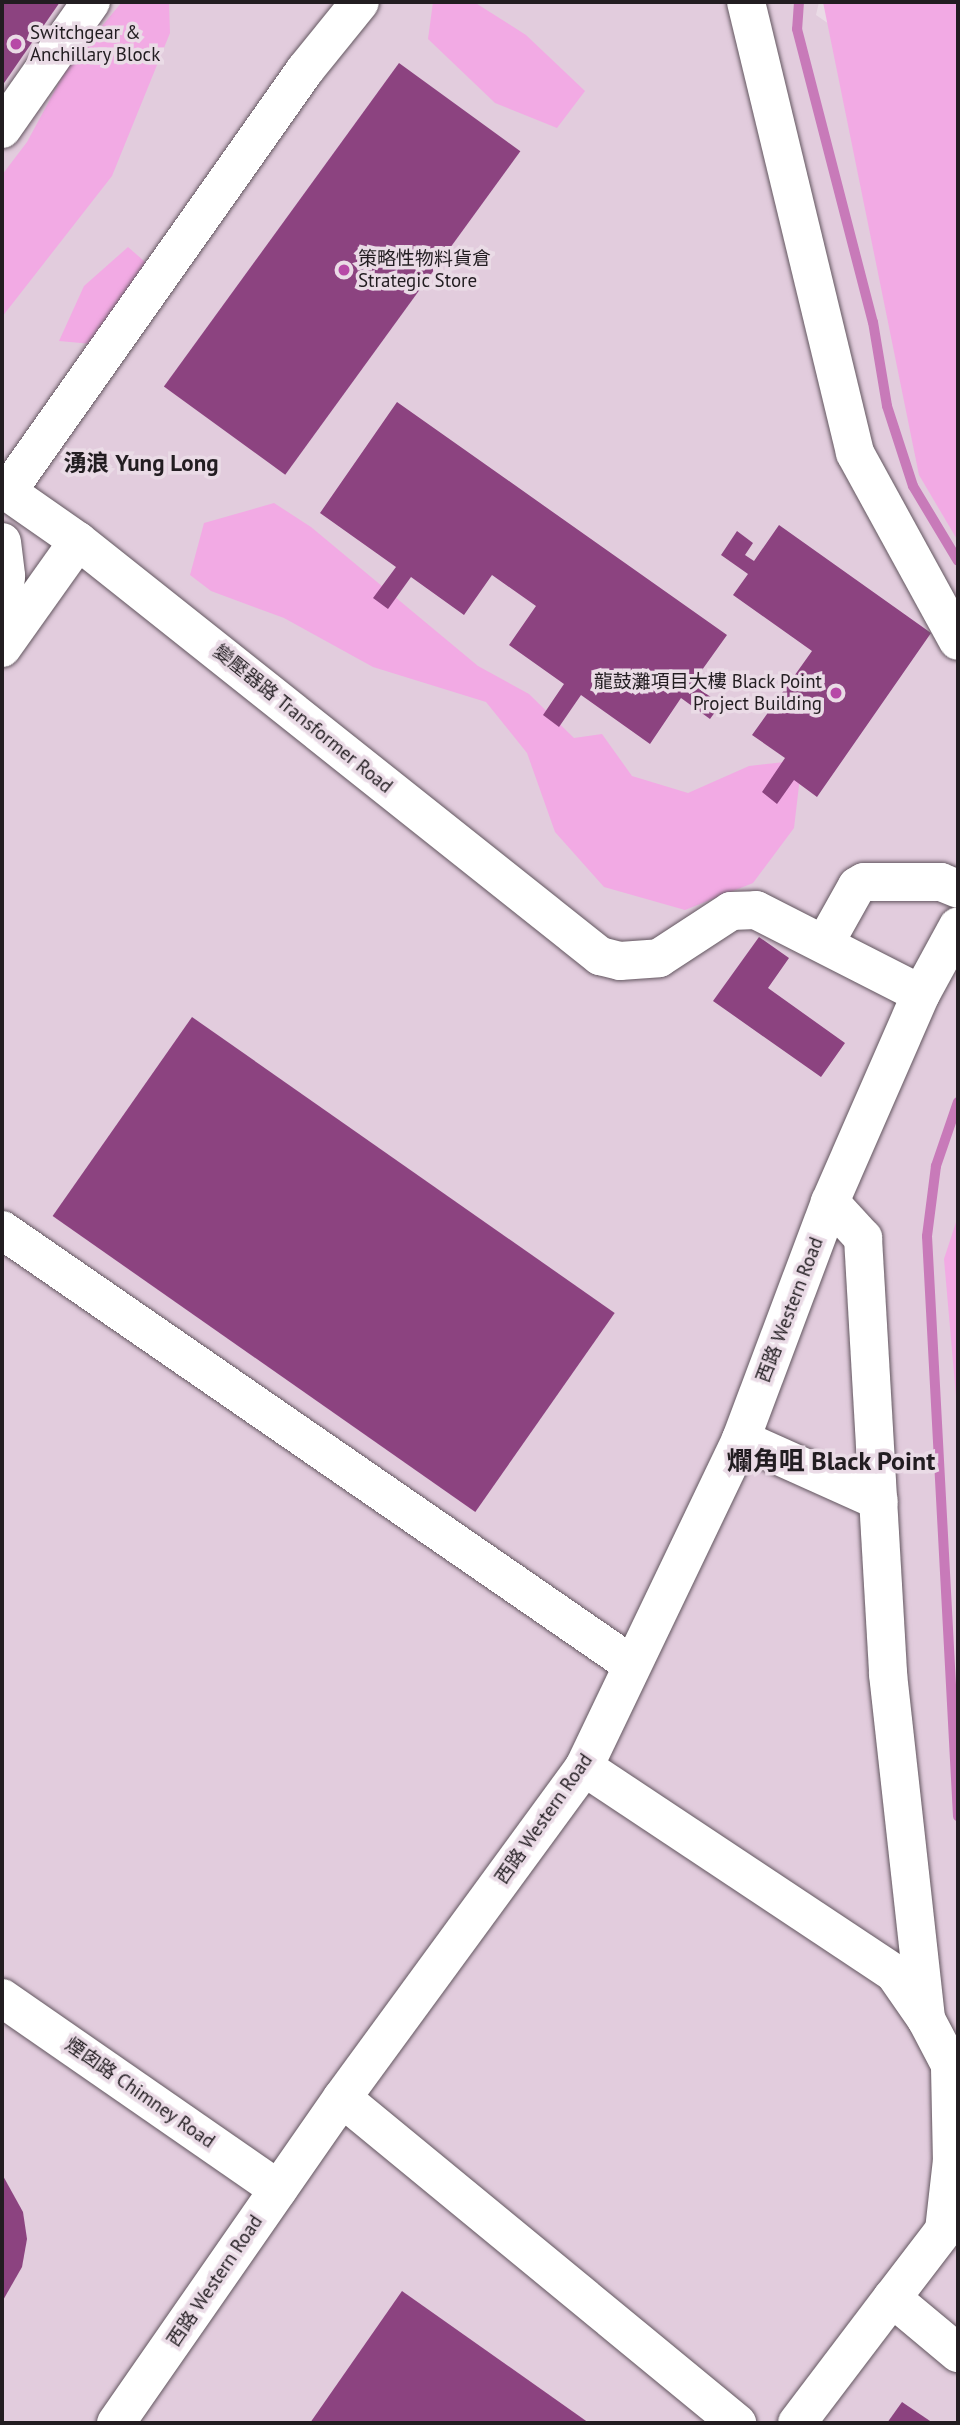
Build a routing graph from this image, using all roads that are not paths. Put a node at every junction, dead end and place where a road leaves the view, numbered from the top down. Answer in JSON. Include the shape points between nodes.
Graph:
{"nodes":[{"id":1,"x":91,"y":2,"type":"edge"},
{"id":2,"x":747,"y":2,"type":"edge"},
{"id":3,"x":352,"y":6,"type":"edge"},
{"id":4,"x":2,"y":130,"type":"edge"},
{"id":5,"x":4,"y":490,"type":"edge"},
{"id":6,"x":78,"y":541,"type":"junction"},
{"id":7,"x":2,"y":542,"type":"edge"},
{"id":8,"x":2,"y":618,"type":"edge"},
{"id":9,"x":958,"y":641,"type":"edge"},
{"id":10,"x":2,"y":648,"type":"edge"},
{"id":11,"x":958,"y":889,"type":"edge"},
{"id":12,"x":958,"y":926,"type":"edge"},
{"id":13,"x":825,"y":943,"type":"junction"},
{"id":14,"x":921,"y":994,"type":"junction"},
{"id":15,"x":830,"y":1202,"type":"junction"},
{"id":16,"x":2,"y":1230,"type":"edge"},
{"id":17,"x":741,"y":1439,"type":"junction"},
{"id":18,"x":879,"y":1501,"type":"junction"},
{"id":19,"x":631,"y":1664,"type":"junction"},
{"id":20,"x":584,"y":1768,"type":"junction"},
{"id":21,"x":2,"y":1998,"type":"edge"},
{"id":22,"x":926,"y":2019,"type":"junction"},
{"id":23,"x":956,"y":2074,"type":"edge"},
{"id":24,"x":342,"y":2098,"type":"junction"},
{"id":25,"x":278,"y":2189,"type":"junction"},
{"id":26,"x":892,"y":2298,"type":"junction"},
{"id":27,"x":958,"y":2353,"type":"edge"},
{"id":28,"x":116,"y":2423,"type":"edge"},
{"id":29,"x":737,"y":2423,"type":"edge"},
{"id":30,"x":797,"y":2423,"type":"edge"}],
"edges":[{"from":1,"to":4,"type":"lane"},
{"from":2,"to":9,"type":"lane","via":[[757,61],[855,453]]},
{"from":3,"to":5,"type":"lane"},
{"from":5,"to":6,"type":"lane","name":"變壓器路 Transformer Road"},
{"from":6,"to":10,"type":"lane"},
{"from":6,"to":13,"type":"lane","name":"變壓器路 Transformer Road","via":[[600,956],[620,961],[659,958],[731,911],[742,909],[756,910]]},
{"from":7,"to":8,"type":"lane","via":[[6,576]]},
{"from":11,"to":13,"type":"lane","via":[[942,882],[864,883],[857,886]]},
{"from":12,"to":14,"type":"lane","name":"西路 Western Road"},
{"from":13,"to":14,"type":"lane"},
{"from":14,"to":15,"type":"lane","name":"西路 Western Road"},
{"from":15,"to":17,"type":"lane","name":"西路 Western Road"},
{"from":15,"to":18,"type":"lane","via":[[863,1238]]},
{"from":16,"to":19,"type":"lane"},
{"from":17,"to":18,"type":"lane"},
{"from":17,"to":19,"type":"lane","name":"西路 Western Road"},
{"from":18,"to":22,"type":"lane","via":[[888,1674]]},
{"from":19,"to":20,"type":"lane","name":"西路 Western Road"},
{"from":20,"to":22,"type":"lane","via":[[894,1973]]},
{"from":20,"to":24,"type":"lane","name":"西路 Western Road"},
{"from":21,"to":25,"type":"lane","name":"煙囱路 Chimney Road"},
{"from":22,"to":23,"type":"lane"},
{"from":23,"to":26,"type":"lane","via":[[944,2230]]},
{"from":24,"to":25,"type":"lane","name":"西路 Western Road"},
{"from":24,"to":29,"type":"lane"},
{"from":25,"to":28,"type":"lane","name":"西路 Western Road"},
{"from":26,"to":27,"type":"lane"},
{"from":26,"to":30,"type":"lane"}]}
